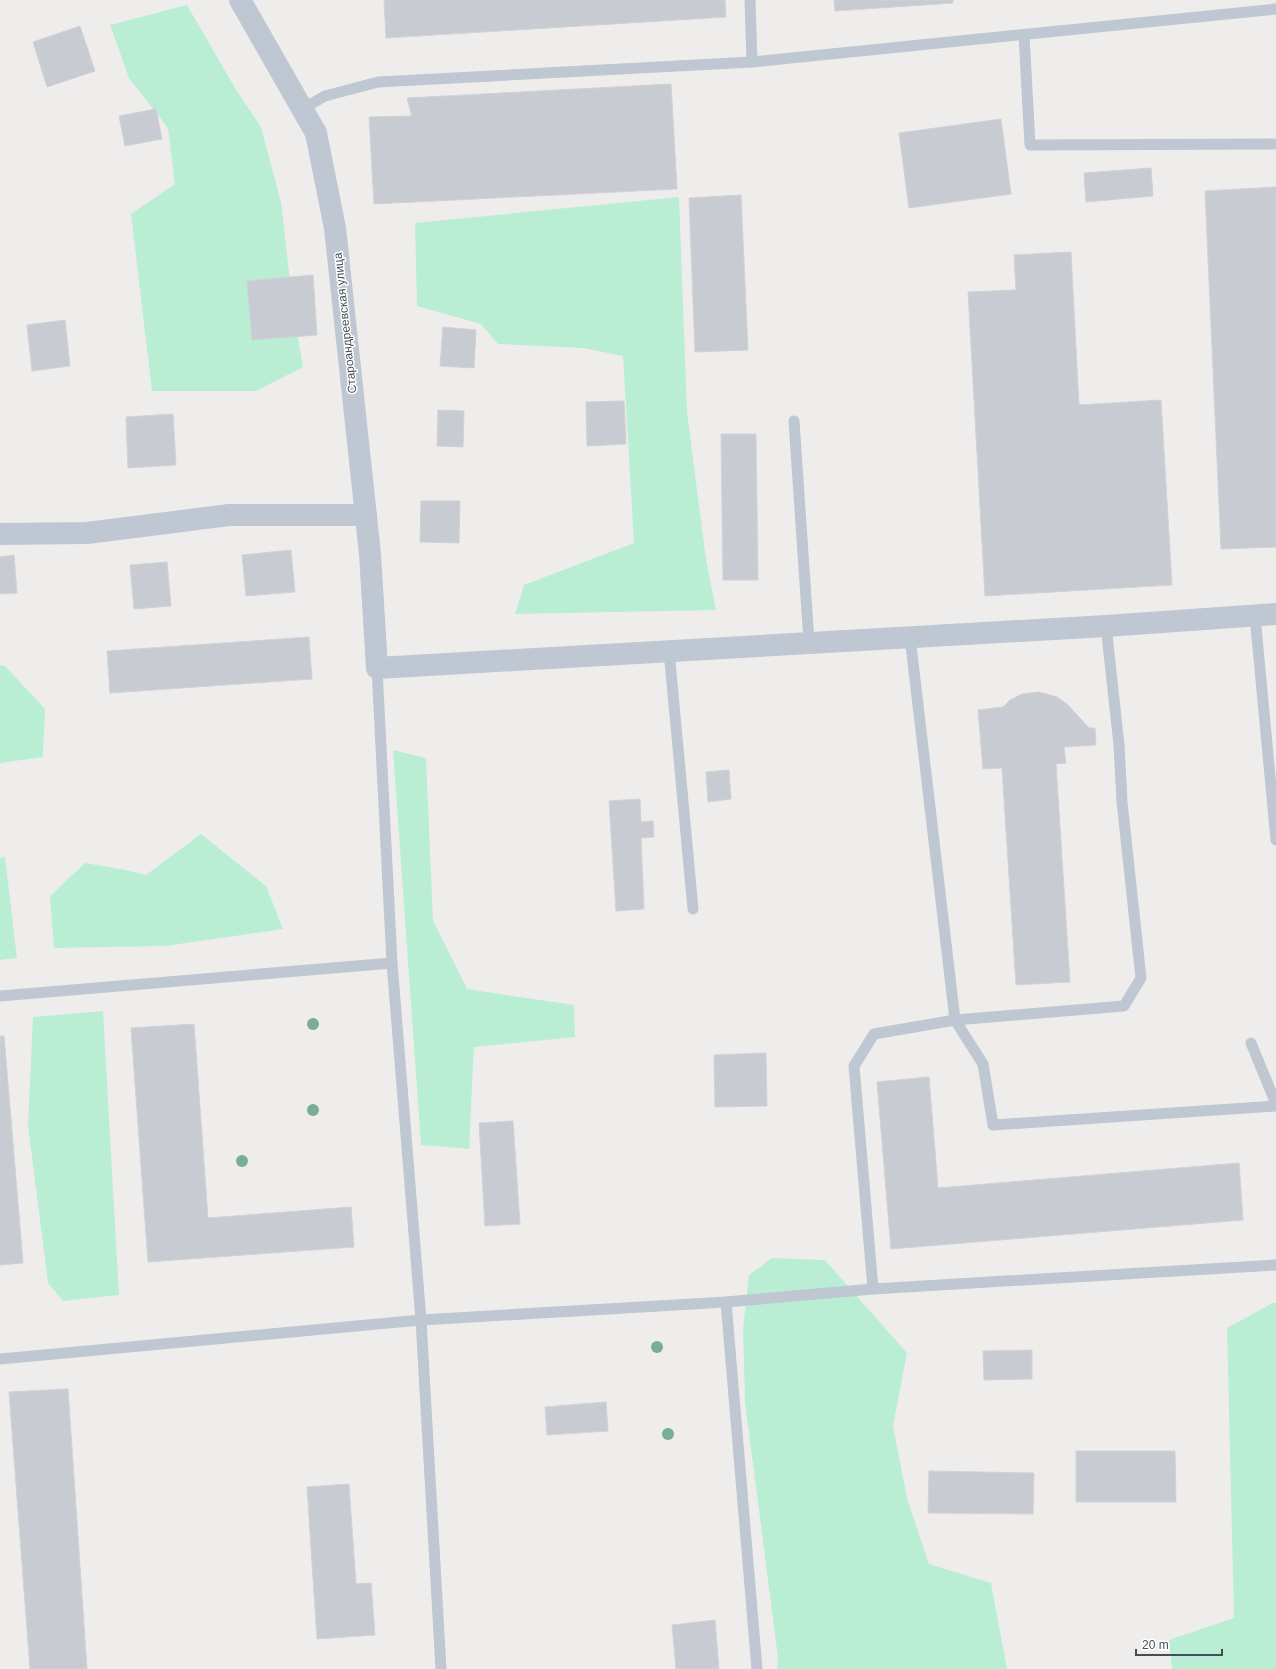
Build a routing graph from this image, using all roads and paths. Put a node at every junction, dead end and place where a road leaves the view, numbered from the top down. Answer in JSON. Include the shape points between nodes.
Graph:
{"nodes":[{"id":1,"x":240,"y":0,"type":"edge"},
{"id":2,"x":750,"y":0,"type":"edge"},
{"id":3,"x":1276,"y":9,"type":"edge"},
{"id":4,"x":1024,"y":35,"type":"junction"},
{"id":5,"x":752,"y":62,"type":"junction"},
{"id":6,"x":302,"y":110,"type":"junction"},
{"id":7,"x":1276,"y":144,"type":"edge"},
{"id":8,"x":794,"y":421,"type":"dead end"},
{"id":9,"x":366,"y":515,"type":"junction"},
{"id":10,"x":0,"y":534,"type":"edge"},
{"id":11,"x":1266,"y":615,"type":"edge"},
{"id":12,"x":1106,"y":626,"type":"junction"},
{"id":13,"x":910,"y":636,"type":"junction"},
{"id":14,"x":809,"y":642,"type":"junction"},
{"id":15,"x":669,"y":651,"type":"junction"},
{"id":16,"x":377,"y":668,"type":"junction"},
{"id":17,"x":1276,"y":840,"type":"edge"},
{"id":18,"x":694,"y":909,"type":"dead end"},
{"id":19,"x":392,"y":963,"type":"junction"},
{"id":20,"x":0,"y":996,"type":"edge"},
{"id":21,"x":955,"y":1020,"type":"junction"},
{"id":22,"x":1251,"y":1043,"type":"dead end"},
{"id":23,"x":1276,"y":1105,"type":"edge"},
{"id":24,"x":1276,"y":1265,"type":"edge"},
{"id":25,"x":873,"y":1289,"type":"junction"},
{"id":26,"x":726,"y":1302,"type":"junction"},
{"id":27,"x":421,"y":1320,"type":"junction"},
{"id":28,"x":0,"y":1360,"type":"edge"},
{"id":29,"x":441,"y":1669,"type":"edge"},
{"id":30,"x":757,"y":1669,"type":"edge"}],
"edges":[{"from":1,"to":6,"type":"street","name":"Староандреевская улица"},
{"from":2,"to":5,"type":"lane"},
{"from":3,"to":4,"type":"lane"},
{"from":4,"to":5,"type":"lane"},
{"from":4,"to":7,"type":"lane","via":[[1030,145]]},
{"from":5,"to":6,"type":"lane","via":[[378,82],[325,96]]},
{"from":6,"to":9,"type":"street","name":"Староандреевская улица","via":[[316,134],[335,228]]},
{"from":8,"to":14,"type":"lane"},
{"from":9,"to":10,"type":"street","via":[[230,515],[87,533]]},
{"from":9,"to":16,"type":"street","name":"Староандреевская улица"},
{"from":11,"to":12,"type":"street"},
{"from":11,"to":17,"type":"lane"},
{"from":12,"to":13,"type":"street"},
{"from":12,"to":21,"type":"lane","via":[[1141,978],[1124,1006]]},
{"from":13,"to":14,"type":"street"},
{"from":13,"to":21,"type":"lane"},
{"from":14,"to":15,"type":"street"},
{"from":15,"to":16,"type":"street"},
{"from":15,"to":18,"type":"lane"},
{"from":16,"to":19,"type":"lane"},
{"from":19,"to":20,"type":"lane"},
{"from":19,"to":27,"type":"lane"},
{"from":21,"to":23,"type":"lane","via":[[983,1064],[993,1125]]},
{"from":21,"to":25,"type":"lane","via":[[874,1034],[854,1066]]},
{"from":22,"to":23,"type":"lane"},
{"from":24,"to":25,"type":"lane"},
{"from":25,"to":26,"type":"lane"},
{"from":26,"to":27,"type":"lane"},
{"from":26,"to":30,"type":"lane"},
{"from":27,"to":28,"type":"lane"},
{"from":27,"to":29,"type":"lane"}]}
